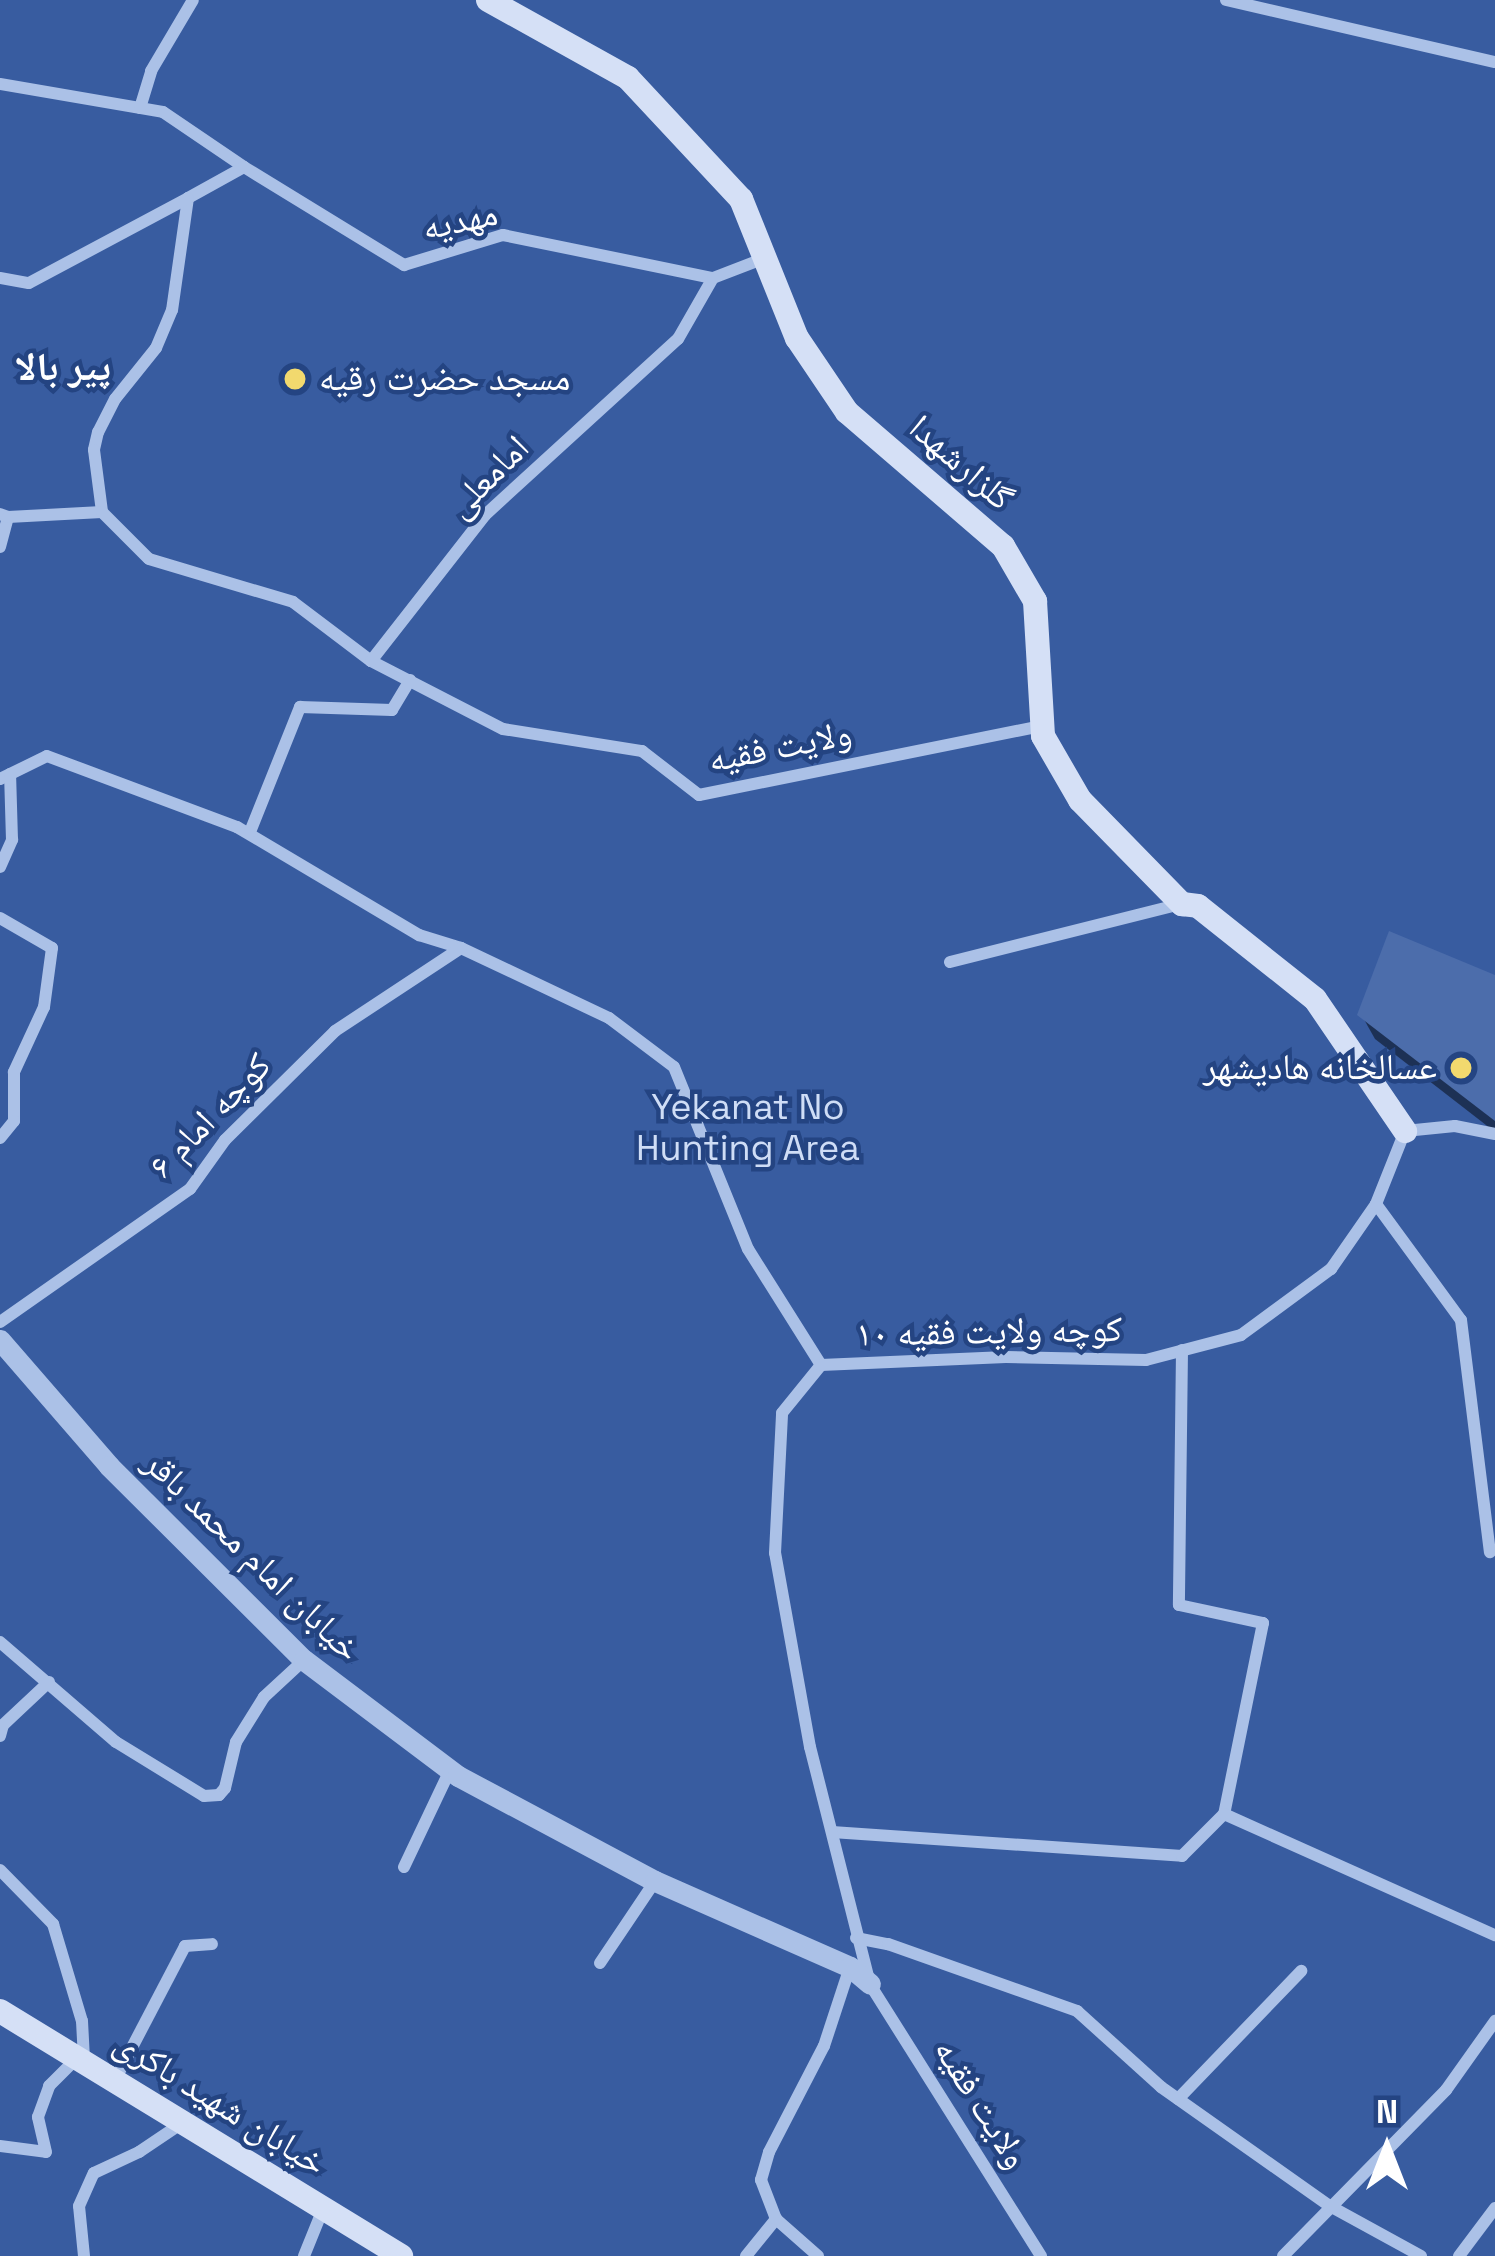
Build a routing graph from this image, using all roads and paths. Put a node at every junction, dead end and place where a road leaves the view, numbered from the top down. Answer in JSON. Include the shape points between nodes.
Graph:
{"nodes":[{"id":1,"x":193,"y":0,"type":"edge"},
{"id":2,"x":488,"y":0,"type":"edge"},
{"id":3,"x":1226,"y":0,"type":"edge"},
{"id":4,"x":1495,"y":62,"type":"edge"},
{"id":5,"x":0,"y":84,"type":"edge"},
{"id":6,"x":140,"y":108,"type":"junction"},
{"id":7,"x":244,"y":167,"type":"junction"},
{"id":8,"x":188,"y":198,"type":"junction"},
{"id":9,"x":765,"y":258,"type":"junction"},
{"id":10,"x":0,"y":278,"type":"edge"},
{"id":11,"x":713,"y":278,"type":"junction"},
{"id":12,"x":102,"y":512,"type":"junction"},
{"id":13,"x":4,"y":515,"type":"edge"},
{"id":14,"x":0,"y":547,"type":"edge"},
{"id":15,"x":371,"y":661,"type":"junction"},
{"id":16,"x":410,"y":680,"type":"junction"},
{"id":17,"x":1042,"y":726,"type":"junction"},
{"id":18,"x":3,"y":777,"type":"edge"},
{"id":19,"x":250,"y":832,"type":"junction"},
{"id":20,"x":0,"y":867,"type":"edge"},
{"id":21,"x":1182,"y":904,"type":"junction"},
{"id":22,"x":0,"y":918,"type":"edge"},
{"id":23,"x":461,"y":948,"type":"junction"},
{"id":24,"x":950,"y":962,"type":"dead end"},
{"id":25,"x":1405,"y":1130,"type":"junction"},
{"id":26,"x":1495,"y":1134,"type":"edge"},
{"id":27,"x":0,"y":1138,"type":"edge"},
{"id":28,"x":1376,"y":1204,"type":"junction"},
{"id":29,"x":0,"y":1322,"type":"edge"},
{"id":30,"x":0,"y":1340,"type":"edge"},
{"id":31,"x":1183,"y":1350,"type":"junction"},
{"id":32,"x":821,"y":1365,"type":"junction"},
{"id":33,"x":1490,"y":1552,"type":"dead end"},
{"id":34,"x":0,"y":1642,"type":"edge"},
{"id":35,"x":304,"y":1660,"type":"junction"},
{"id":36,"x":49,"y":1682,"type":"junction"},
{"id":37,"x":0,"y":1736,"type":"edge"},
{"id":38,"x":450,"y":1770,"type":"junction"},
{"id":39,"x":1224,"y":1814,"type":"junction"},
{"id":40,"x":832,"y":1832,"type":"junction"},
{"id":41,"x":404,"y":1867,"type":"dead end"},
{"id":42,"x":0,"y":1870,"type":"edge"},
{"id":43,"x":655,"y":1881,"type":"junction"},
{"id":44,"x":1495,"y":1935,"type":"edge"},
{"id":45,"x":856,"y":1938,"type":"junction"},
{"id":46,"x":212,"y":1944,"type":"dead end"},
{"id":47,"x":600,"y":1963,"type":"dead end"},
{"id":48,"x":850,"y":1967,"type":"junction"},
{"id":49,"x":1301,"y":1972,"type":"dead end"},
{"id":50,"x":870,"y":1984,"type":"junction"},
{"id":51,"x":0,"y":2011,"type":"edge"},
{"id":52,"x":1495,"y":2020,"type":"edge"},
{"id":53,"x":81,"y":2059,"type":"junction"},
{"id":54,"x":115,"y":2080,"type":"junction"},
{"id":55,"x":1178,"y":2099,"type":"junction"},
{"id":56,"x":183,"y":2122,"type":"junction"},
{"id":57,"x":0,"y":2146,"type":"edge"},
{"id":58,"x":1328,"y":2205,"type":"junction"},
{"id":59,"x":1495,"y":2208,"type":"edge"},
{"id":60,"x":323,"y":2209,"type":"junction"},
{"id":61,"x":776,"y":2219,"type":"junction"},
{"id":62,"x":84,"y":2256,"type":"edge"},
{"id":63,"x":304,"y":2256,"type":"edge"},
{"id":64,"x":401,"y":2256,"type":"edge"},
{"id":65,"x":746,"y":2256,"type":"edge"},
{"id":66,"x":818,"y":2256,"type":"edge"},
{"id":67,"x":1041,"y":2256,"type":"edge"},
{"id":68,"x":1283,"y":2256,"type":"edge"},
{"id":69,"x":1421,"y":2256,"type":"edge"},
{"id":70,"x":1460,"y":2256,"type":"edge"}],
"edges":[{"from":1,"to":6,"type":"street"},
{"from":2,"to":9,"type":"main road","name":"گلزارشهدا","via":[[628,78],[741,199]]},
{"from":3,"to":4,"type":"street"},
{"from":5,"to":6,"type":"street","name":"مهدیه"},
{"from":6,"to":7,"type":"street","name":"مهدیه","via":[[163,112]]},
{"from":7,"to":8,"type":"street"},
{"from":7,"to":11,"type":"street","name":"مهدیه","via":[[404,265],[503,235]]},
{"from":8,"to":10,"type":"street","via":[[29,283]]},
{"from":8,"to":12,"type":"street","via":[[172,310],[156,348],[98,432]]},
{"from":9,"to":11,"type":"street"},
{"from":9,"to":17,"type":"main road","name":"گلزارشهدا","via":[[797,338],[847,412],[1003,546],[1035,601]]},
{"from":11,"to":15,"type":"street","name":"امامعلی","via":[[678,339],[485,515]]},
{"from":12,"to":13,"type":"street"},
{"from":12,"to":15,"type":"street","name":"ولایت فقیه","via":[[149,559],[293,602]]},
{"from":13,"to":14,"type":"street"},
{"from":15,"to":16,"type":"street","name":"ولایت فقیه"},
{"from":16,"to":17,"type":"street","name":"ولایت فقیه","via":[[503,729],[642,751],[699,795]]},
{"from":16,"to":19,"type":"street","via":[[392,710],[300,707]]},
{"from":17,"to":21,"type":"main road","name":"گلزارشهدا","via":[[1080,800]]},
{"from":18,"to":19,"type":"street","via":[[47,756]]},
{"from":18,"to":20,"type":"street","via":[[12,840]]},
{"from":19,"to":23,"type":"street","via":[[418,935]]},
{"from":21,"to":24,"type":"street"},
{"from":21,"to":25,"type":"main road","name":"گلزارشهدا","via":[[1198,907],[1315,999]]},
{"from":22,"to":27,"type":"street","via":[[52,948],[44,1007],[14,1072],[14,1121]]},
{"from":23,"to":29,"type":"street","name":"کوچه امام ۶","via":[[335,1031],[226,1140],[190,1189]]},
{"from":23,"to":32,"type":"street","via":[[609,1018],[674,1067],[748,1249]]},
{"from":25,"to":26,"type":"street","via":[[1455,1126]]},
{"from":25,"to":28,"type":"street","name":"کوچه ولایت فقیه ۱۰"},
{"from":28,"to":31,"type":"street","name":"کوچه ولایت فقیه ۱۰","via":[[1331,1268],[1241,1336]]},
{"from":28,"to":33,"type":"street","via":[[1461,1321]]},
{"from":30,"to":35,"type":"street","name":"خیابان امام محمد باقر","via":[[109,1466]]},
{"from":31,"to":32,"type":"street","name":"کوچه ولایت فقیه ۱۰","via":[[1146,1360]]},
{"from":31,"to":39,"type":"street","via":[[1179,1605],[1263,1623]]},
{"from":32,"to":40,"type":"street","name":"کوچه ولایت فقیه ۱۰","via":[[782,1413],[775,1553]]},
{"from":34,"to":36,"type":"street"},
{"from":35,"to":36,"type":"street","via":[[264,1697],[236,1742],[219,1795],[204,1796],[116,1742]]},
{"from":35,"to":38,"type":"street","name":"خیابان امام محمد باقر"},
{"from":36,"to":37,"type":"street"},
{"from":38,"to":41,"type":"street"},
{"from":38,"to":43,"type":"street","name":"خیابان امام محمد باقر"},
{"from":39,"to":40,"type":"street","via":[[1181,1856]]},
{"from":39,"to":44,"type":"street"},
{"from":40,"to":45,"type":"street","name":"کوچه ولایت فقیه ۱۰"},
{"from":42,"to":53,"type":"street","via":[[52,1924],[82,2020]]},
{"from":43,"to":47,"type":"street"},
{"from":43,"to":48,"type":"street","name":"خیابان امام محمد باقر"},
{"from":45,"to":50,"type":"street","name":"کوچه ولایت فقیه ۱۰"},
{"from":45,"to":55,"type":"street","via":[[1076,2011]]},
{"from":46,"to":54,"type":"street","via":[[185,1946]]},
{"from":48,"to":50,"type":"street","name":"خیابان امام محمد باقر"},
{"from":48,"to":61,"type":"street","via":[[824,2046],[769,2152],[761,2180]]},
{"from":49,"to":55,"type":"street"},
{"from":50,"to":67,"type":"street","name":"ولایت فقیه"},
{"from":51,"to":53,"type":"main road","name":"خیابان شهید باکری"},
{"from":52,"to":58,"type":"street","via":[[1446,2090]]},
{"from":53,"to":54,"type":"main road","name":"خیابان شهید باکری"},
{"from":53,"to":57,"type":"street","via":[[49,2086],[38,2117],[46,2152]]},
{"from":54,"to":56,"type":"main road","name":"خیابان شهید باکری"},
{"from":55,"to":58,"type":"street"},
{"from":56,"to":60,"type":"main road","name":"خیابان شهید باکری"},
{"from":56,"to":62,"type":"street","via":[[94,2173],[79,2206]]},
{"from":58,"to":68,"type":"street"},
{"from":58,"to":69,"type":"street"},
{"from":59,"to":70,"type":"street"},
{"from":60,"to":63,"type":"street"},
{"from":60,"to":64,"type":"main road","name":"خیابان شهید باکری"},
{"from":61,"to":65,"type":"street"},
{"from":61,"to":66,"type":"street"}]}
